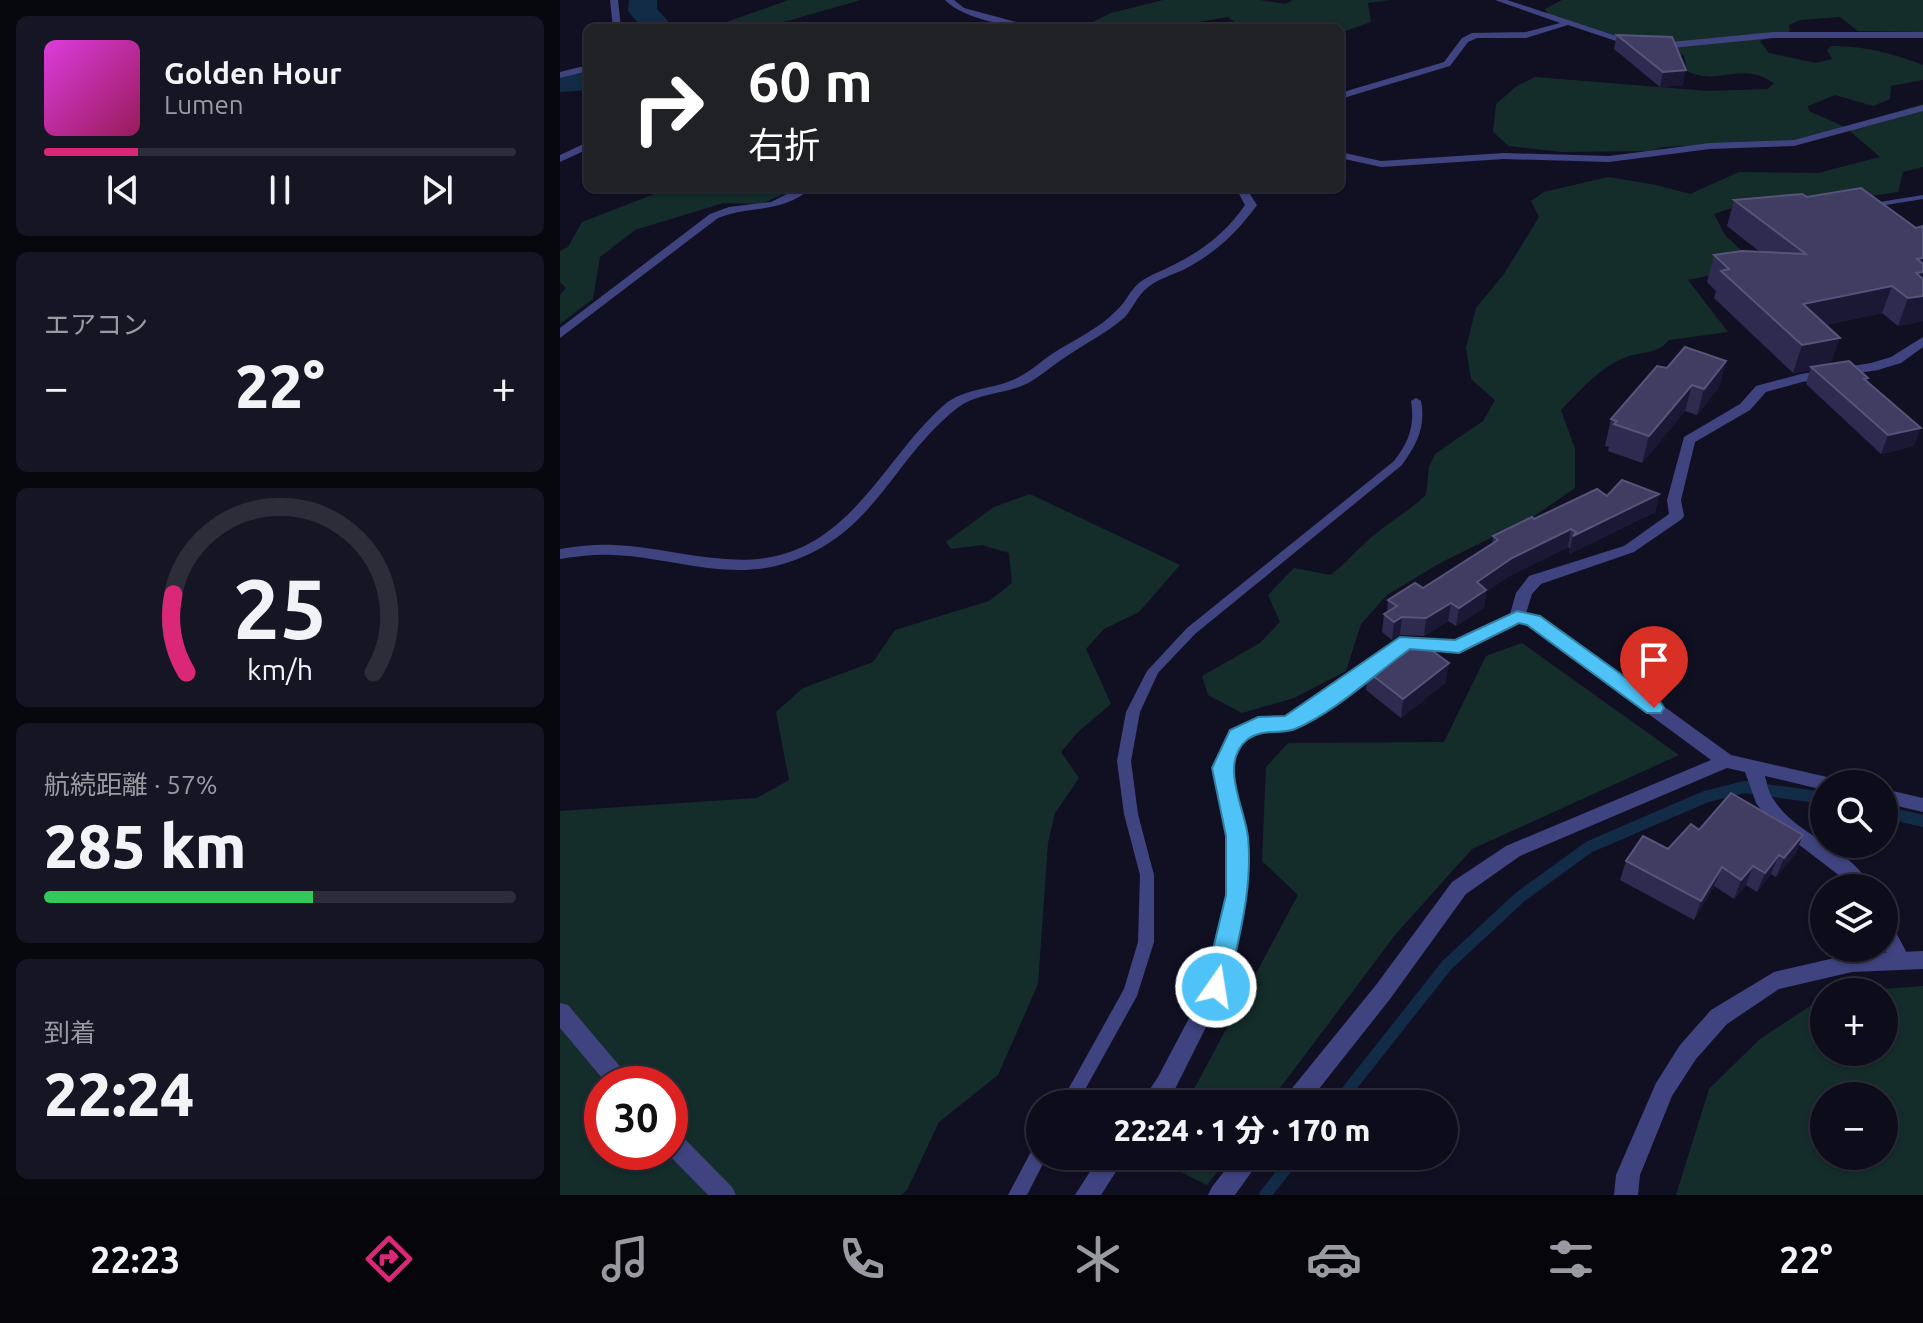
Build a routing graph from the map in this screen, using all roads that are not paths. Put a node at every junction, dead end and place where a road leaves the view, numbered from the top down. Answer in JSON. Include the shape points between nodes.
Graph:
{"nodes":[{"id":1,"x":614,"y":0,"type":"edge"},
{"id":2,"x":949,"y":0,"type":"edge"},
{"id":3,"x":1499,"y":0,"type":"edge"},
{"id":4,"x":617,"y":24,"type":"edge"},
{"id":5,"x":1018,"y":24,"type":"edge"},
{"id":6,"x":1565,"y":24,"type":"junction"},
{"id":7,"x":1923,"y":35,"type":"edge"},
{"id":8,"x":584,"y":69,"type":"edge"},
{"id":9,"x":560,"y":75,"type":"edge"},
{"id":10,"x":1344,"y":95,"type":"edge"},
{"id":11,"x":1923,"y":108,"type":"edge"},
{"id":12,"x":584,"y":147,"type":"edge"},
{"id":13,"x":1344,"y":156,"type":"edge"},
{"id":14,"x":560,"y":159,"type":"edge"},
{"id":15,"x":799,"y":192,"type":"edge"},
{"id":16,"x":1243,"y":192,"type":"edge"},
{"id":17,"x":1923,"y":197,"type":"edge"},
{"id":18,"x":1854,"y":208,"type":"edge"},
{"id":19,"x":560,"y":334,"type":"edge"},
{"id":20,"x":1923,"y":341,"type":"edge"},
{"id":21,"x":1416,"y":401,"type":"dead end"},
{"id":22,"x":560,"y":554,"type":"edge"},
{"id":23,"x":1517,"y":617,"type":"junction"},
{"id":24,"x":1726,"y":761,"type":"junction"},
{"id":25,"x":1752,"y":767,"type":"junction"},
{"id":26,"x":1810,"y":780,"type":"edge"},
{"id":27,"x":1898,"y":799,"type":"edge"},
{"id":28,"x":1923,"y":805,"type":"edge"},
{"id":29,"x":1852,"y":874,"type":"edge"},
{"id":30,"x":1898,"y":955,"type":"edge"},
{"id":31,"x":1900,"y":959,"type":"junction"},
{"id":32,"x":1923,"y":960,"type":"edge"},
{"id":33,"x":560,"y":1012,"type":"edge"},
{"id":34,"x":606,"y":1066,"type":"edge"},
{"id":35,"x":1076,"y":1090,"type":"edge"},
{"id":36,"x":1162,"y":1090,"type":"edge"},
{"id":37,"x":1304,"y":1090,"type":"edge"},
{"id":38,"x":688,"y":1158,"type":"edge"},
{"id":39,"x":1030,"y":1170,"type":"edge"},
{"id":40,"x":1104,"y":1170,"type":"edge"},
{"id":41,"x":1240,"y":1170,"type":"edge"},
{"id":42,"x":724,"y":1195,"type":"edge"},
{"id":43,"x":1017,"y":1195,"type":"edge"},
{"id":44,"x":1087,"y":1195,"type":"edge"},
{"id":45,"x":1220,"y":1195,"type":"edge"},
{"id":46,"x":1626,"y":1195,"type":"edge"}],
"edges":[{"from":1,"to":4,"type":"street"},
{"from":2,"to":5,"type":"street","via":[[961,10]]},
{"from":3,"to":6,"type":"street"},
{"from":6,"to":7,"type":"street","via":[[1661,46],[1773,35]]},
{"from":6,"to":10,"type":"street","via":[[1526,35],[1475,35],[1447,64]]},
{"from":8,"to":9,"type":"street"},
{"from":11,"to":13,"type":"street","via":[[1794,143],[1710,146],[1609,159],[1504,156],[1381,164]]},
{"from":12,"to":14,"type":"street"},
{"from":15,"to":19,"type":"street","via":[[774,205],[714,216]]},
{"from":16,"to":22,"type":"street","via":[[1251,205],[1230,234],[1140,287],[1120,314],[1018,383],[952,404],[872,499],[834,535],[804,552],[744,564],[608,548]]},
{"from":17,"to":18,"type":"lane"},
{"from":20,"to":23,"type":"street","via":[[1896,360],[1873,367],[1761,389],[1745,407],[1689,440],[1674,500],[1677,516],[1629,549],[1535,580],[1524,593]]},
{"from":21,"to":35,"type":"lane","via":[[1420,419],[1415,440],[1398,463],[1191,631],[1153,671],[1133,712],[1124,761],[1147,875],[1146,942],[1131,991]]},
{"from":23,"to":24,"type":"street","via":[[1533,620]]},
{"from":23,"to":36,"type":"street","via":[[1459,647],[1406,642],[1289,723],[1258,725],[1238,736],[1222,768],[1237,836],[1237,895],[1216,987]]},
{"from":24,"to":25,"type":"street"},
{"from":24,"to":37,"type":"street","via":[[1513,851],[1459,888]]},
{"from":25,"to":26,"type":"street"},
{"from":25,"to":29,"type":"street","via":[[1765,803],[1778,818]]},
{"from":27,"to":28,"type":"street"},
{"from":30,"to":31,"type":"street"},
{"from":31,"to":32,"type":"street"},
{"from":31,"to":46,"type":"street","via":[[1852,963],[1774,981],[1719,1017],[1664,1090],[1628,1175]]},
{"from":33,"to":34,"type":"street"},
{"from":38,"to":42,"type":"street"},
{"from":39,"to":43,"type":"lane"},
{"from":40,"to":44,"type":"street"},
{"from":41,"to":45,"type":"street"}]}
